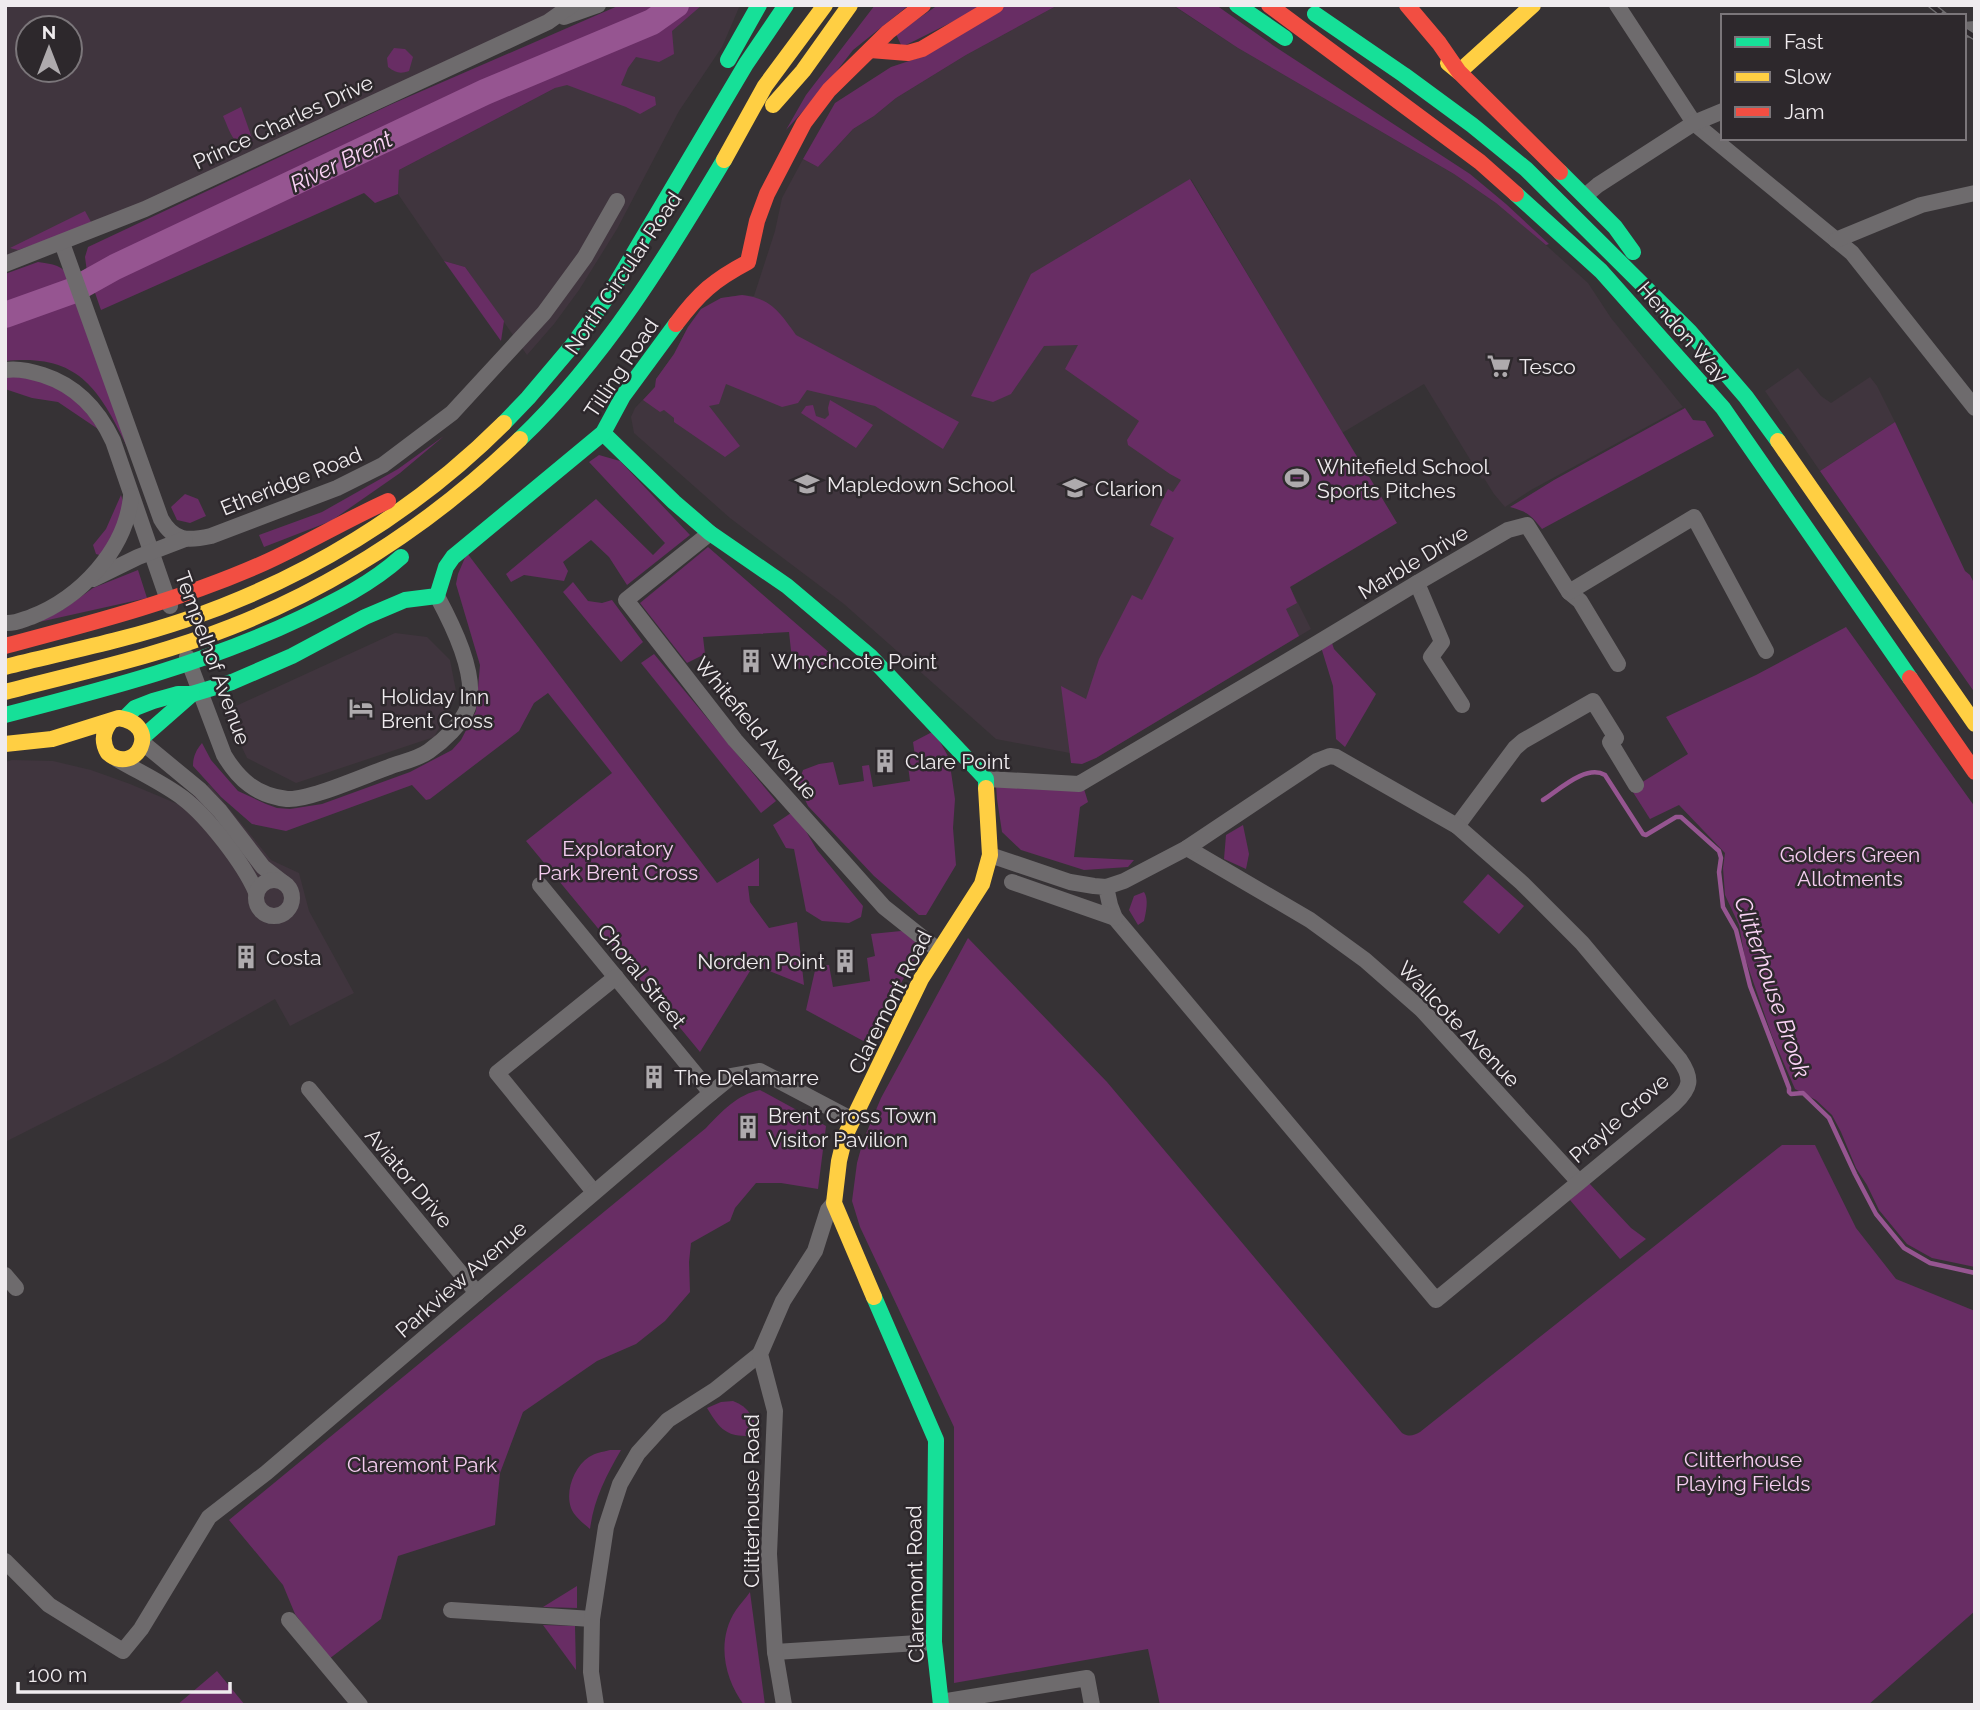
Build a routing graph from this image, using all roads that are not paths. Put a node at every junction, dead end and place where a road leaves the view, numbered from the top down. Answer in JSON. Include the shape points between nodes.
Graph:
{"nodes":[{"id":1,"x":572,"y":5,"type":"edge"},
{"id":2,"x":598,"y":5,"type":"edge"},
{"id":3,"x":759,"y":5,"type":"edge"},
{"id":4,"x":786,"y":5,"type":"edge"},
{"id":5,"x":825,"y":5,"type":"edge"},
{"id":6,"x":850,"y":5,"type":"edge"},
{"id":7,"x":923,"y":5,"type":"edge"},
{"id":8,"x":996,"y":5,"type":"edge"},
{"id":9,"x":1237,"y":5,"type":"edge"},
{"id":10,"x":1269,"y":5,"type":"edge"},
{"id":11,"x":1303,"y":5,"type":"edge"},
{"id":12,"x":1393,"y":5,"type":"edge"},
{"id":13,"x":1406,"y":5,"type":"edge"},
{"id":14,"x":1533,"y":5,"type":"edge"},
{"id":15,"x":1617,"y":5,"type":"edge"},
{"id":16,"x":548,"y":22,"type":"junction"},
{"id":17,"x":1299,"y":48,"type":"dead end"},
{"id":18,"x":870,"y":50,"type":"junction"},
{"id":19,"x":1321,"y":63,"type":"dead end"},
{"id":20,"x":1459,"y":72,"type":"junction"},
{"id":21,"x":1721,"y":112,"type":"edge"},
{"id":22,"x":1695,"y":123,"type":"junction"},
{"id":23,"x":702,"y":136,"type":"junction"},
{"id":24,"x":727,"y":154,"type":"junction"},
{"id":25,"x":1480,"y":162,"type":"junction"},
{"id":26,"x":1975,"y":193,"type":"edge"},
{"id":27,"x":1585,"y":195,"type":"junction"},
{"id":28,"x":617,"y":201,"type":"dead end"},
{"id":29,"x":1836,"y":240,"type":"junction"},
{"id":30,"x":62,"y":243,"type":"junction"},
{"id":31,"x":5,"y":264,"type":"edge"},
{"id":32,"x":1690,"y":332,"type":"junction"},
{"id":33,"x":5,"y":370,"type":"edge"},
{"id":34,"x":1975,"y":408,"type":"edge"},
{"id":35,"x":603,"y":433,"type":"junction"},
{"id":36,"x":135,"y":445,"type":"junction"},
{"id":37,"x":432,"y":487,"type":"junction"},
{"id":38,"x":445,"y":507,"type":"junction"},
{"id":39,"x":710,"y":533,"type":"junction"},
{"id":40,"x":185,"y":539,"type":"junction"},
{"id":41,"x":87,"y":581,"type":"junction"},
{"id":42,"x":1417,"y":583,"type":"junction"},
{"id":43,"x":1569,"y":592,"type":"junction"},
{"id":44,"x":437,"y":596,"type":"junction"},
{"id":45,"x":8,"y":624,"type":"edge"},
{"id":46,"x":5,"y":646,"type":"edge"},
{"id":47,"x":1766,"y":650,"type":"dead end"},
{"id":48,"x":1618,"y":664,"type":"dead end"},
{"id":49,"x":5,"y":667,"type":"edge"},
{"id":50,"x":5,"y":692,"type":"edge"},
{"id":51,"x":192,"y":694,"type":"junction"},
{"id":52,"x":1462,"y":705,"type":"dead end"},
{"id":53,"x":5,"y":715,"type":"edge"},
{"id":54,"x":118,"y":720,"type":"junction"},
{"id":55,"x":1975,"y":724,"type":"edge"},
{"id":56,"x":51,"y":739,"type":"junction"},
{"id":57,"x":143,"y":740,"type":"junction"},
{"id":58,"x":5,"y":744,"type":"edge"},
{"id":59,"x":113,"y":756,"type":"junction"},
{"id":60,"x":1975,"y":772,"type":"edge"},
{"id":61,"x":986,"y":779,"type":"junction"},
{"id":62,"x":1636,"y":785,"type":"dead end"},
{"id":63,"x":1457,"y":826,"type":"junction"},
{"id":64,"x":1187,"y":848,"type":"junction"},
{"id":65,"x":990,"y":855,"type":"junction"},
{"id":66,"x":281,"y":881,"type":"junction"},
{"id":67,"x":1012,"y":882,"type":"dead end"},
{"id":68,"x":540,"y":885,"type":"dead end"},
{"id":69,"x":1106,"y":887,"type":"junction"},
{"id":70,"x":256,"y":892,"type":"junction"},
{"id":71,"x":1115,"y":918,"type":"junction"},
{"id":72,"x":938,"y":950,"type":"junction"},
{"id":73,"x":616,"y":977,"type":"junction"},
{"id":74,"x":309,"y":1089,"type":"dead end"},
{"id":75,"x":707,"y":1096,"type":"junction"},
{"id":76,"x":853,"y":1120,"type":"junction"},
{"id":77,"x":1579,"y":1182,"type":"junction"},
{"id":78,"x":594,"y":1192,"type":"junction"},
{"id":79,"x":834,"y":1203,"type":"junction"},
{"id":80,"x":5,"y":1275,"type":"edge"},
{"id":81,"x":16,"y":1288,"type":"dead end"},
{"id":82,"x":477,"y":1293,"type":"junction"},
{"id":83,"x":760,"y":1354,"type":"junction"},
{"id":84,"x":5,"y":1561,"type":"edge"},
{"id":85,"x":451,"y":1610,"type":"dead end"},
{"id":86,"x":592,"y":1619,"type":"junction"},
{"id":87,"x":289,"y":1620,"type":"dead end"},
{"id":88,"x":934,"y":1642,"type":"junction"},
{"id":89,"x":775,"y":1652,"type":"junction"},
{"id":90,"x":941,"y":1703,"type":"edge"},
{"id":91,"x":360,"y":1705,"type":"edge"},
{"id":92,"x":596,"y":1705,"type":"edge"},
{"id":93,"x":783,"y":1705,"type":"edge"},
{"id":94,"x":1092,"y":1705,"type":"edge"}],
"edges":[{"from":1,"to":16,"type":"street","name":"Prince Charles Drive"},
{"from":2,"to":16,"type":"street"},
{"from":3,"to":23,"type":"main road","via":[[726,63]]},
{"from":4,"to":23,"type":"main road","name":"North Circular Road"},
{"from":5,"to":24,"type":"main road","name":"North Circular Road","via":[[765,87]]},
{"from":6,"to":24,"type":"main road","via":[[803,71]]},
{"from":7,"to":18,"type":"main road","name":"Tilling Road"},
{"from":8,"to":18,"type":"main road","via":[[922,49],[908,53]]},
{"from":9,"to":17,"type":"main road"},
{"from":10,"to":25,"type":"main road","name":"Hendon Way"},
{"from":11,"to":32,"type":"main road","name":"Hendon Way","via":[[1424,89],[1526,169]]},
{"from":12,"to":20,"type":"main road","via":[[1432,50]]},
{"from":13,"to":20,"type":"main road"},
{"from":14,"to":20,"type":"main road"},
{"from":15,"to":22,"type":"street"},
{"from":16,"to":30,"type":"street","name":"Prince Charles Drive"},
{"from":18,"to":35,"type":"main road","name":"Tilling Road","via":[[829,90],[804,123],[767,194],[748,262],[723,275],[688,308],[623,396]]},
{"from":19,"to":25,"type":"main road"},
{"from":20,"to":27,"type":"main road"},
{"from":21,"to":22,"type":"street"},
{"from":22,"to":27,"type":"street"},
{"from":22,"to":29,"type":"street"},
{"from":23,"to":37,"type":"main road","name":"North Circular Road","via":[[613,289],[578,339],[497,432]]},
{"from":24,"to":38,"type":"main road","name":"North Circular Road","via":[[633,304],[590,363],[512,447]]},
{"from":25,"to":60,"type":"main road","name":"Hendon Way","via":[[1601,271],[1723,408]]},
{"from":26,"to":29,"type":"street","via":[[1921,205]]},
{"from":27,"to":32,"type":"main road","via":[[1615,227]]},
{"from":28,"to":40,"type":"street","name":"Etheridge Road","via":[[585,257],[544,313],[452,413],[383,466],[337,488],[211,536]]},
{"from":29,"to":34,"type":"street","via":[[1852,253]]},
{"from":30,"to":31,"type":"street","name":"Prince Charles Drive"},
{"from":30,"to":36,"type":"street"},
{"from":32,"to":55,"type":"main road","name":"Hendon Way","via":[[1746,397],[1807,480]]},
{"from":33,"to":44,"type":"street","name":"Tempelhof Avenue","via":[[36,373],[75,389],[102,419],[224,755],[244,782],[260,791],[290,799],[311,795],[427,753],[459,724],[468,707],[469,691],[463,653]]},
{"from":35,"to":39,"type":"main road"},
{"from":35,"to":44,"type":"main road","name":"Tilling Road","via":[[453,557]]},
{"from":36,"to":40,"type":"street","via":[[161,519],[172,534]]},
{"from":36,"to":41,"type":"street","via":[[129,511],[112,549]]},
{"from":37,"to":46,"type":"main road","via":[[385,502],[296,548],[210,584],[87,625]]},
{"from":37,"to":49,"type":"main road","name":"North Circular Road","via":[[366,534],[260,590],[188,618]]},
{"from":38,"to":50,"type":"main road","name":"North Circular Road","via":[[307,594],[232,627]]},
{"from":38,"to":53,"type":"main road","via":[[391,567],[364,587],[283,628],[223,653],[119,686]]},
{"from":39,"to":61,"type":"main road","via":[[787,586],[870,656]]},
{"from":39,"to":72,"type":"street","name":"Whitefield Avenue","via":[[626,600],[735,740],[884,907]]},
{"from":40,"to":41,"type":"street","name":"Etheridge Road"},
{"from":41,"to":45,"type":"street","via":[[44,612]]},
{"from":42,"to":43,"type":"street","name":"Marble Drive","via":[[1508,530],[1527,525]]},
{"from":42,"to":52,"type":"street","via":[[1442,642],[1431,657]]},
{"from":42,"to":61,"type":"street","name":"Marble Drive","via":[[1079,784]]},
{"from":43,"to":47,"type":"street","via":[[1694,517]]},
{"from":43,"to":48,"type":"street","via":[[1580,601]]},
{"from":44,"to":51,"type":"main road","via":[[405,600],[292,656]]},
{"from":51,"to":54,"type":"main road","via":[[153,701]]},
{"from":51,"to":57,"type":"main road"},
{"from":54,"to":56,"type":"main road"},
{"from":54,"to":57,"type":"main road","via":[[136,723]]},
{"from":54,"to":59,"type":"main road","via":[[105,726],[102,735],[104,748]]},
{"from":56,"to":58,"type":"main road"},
{"from":56,"to":59,"type":"main road"},
{"from":57,"to":59,"type":"main road","via":[[136,754],[127,759]]},
{"from":57,"to":66,"type":"street","via":[[200,790],[263,867]]},
{"from":59,"to":70,"type":"street","via":[[182,797],[204,816],[249,875]]},
{"from":61,"to":65,"type":"main road","name":"Claremont Road"},
{"from":62,"to":63,"type":"street","via":[[1610,742],[1616,738],[1593,701],[1522,741]]},
{"from":63,"to":64,"type":"street","name":"Prayle Grove","via":[[1343,759],[1330,756]]},
{"from":63,"to":77,"type":"street","name":"Prayle Grove","via":[[1582,943],[1686,1069],[1689,1082],[1685,1094]]},
{"from":64,"to":69,"type":"street","name":"Prayle Grove"},
{"from":64,"to":77,"type":"street","name":"Wallcote Avenue","via":[[1310,920],[1364,960],[1422,1010]]},
{"from":65,"to":69,"type":"street","via":[[1070,882]]},
{"from":65,"to":72,"type":"main road","name":"Claremont Road","via":[[982,884]]},
{"from":66,"to":70,"type":"street","via":[[264,882]]},
{"from":66,"to":70,"type":"street","via":[[292,900],[284,914],[262,912]]},
{"from":67,"to":71,"type":"street"},
{"from":68,"to":73,"type":"street","name":"Choral Street"},
{"from":69,"to":71,"type":"street","name":"Prayle Grove"},
{"from":71,"to":77,"type":"street","name":"Prayle Grove","via":[[1436,1300]]},
{"from":72,"to":76,"type":"main road","name":"Claremont Road"},
{"from":73,"to":75,"type":"street","name":"Choral Street"},
{"from":73,"to":78,"type":"street","via":[[498,1073]]},
{"from":74,"to":82,"type":"street","name":"Aviator Drive"},
{"from":75,"to":76,"type":"street","name":"Parkview Avenue","via":[[732,1076],[760,1072]]},
{"from":75,"to":78,"type":"street","name":"Parkview Avenue"},
{"from":76,"to":79,"type":"main road","name":"Claremont Road","via":[[840,1153]]},
{"from":78,"to":82,"type":"street","name":"Parkview Avenue"},
{"from":79,"to":83,"type":"street","via":[[815,1251],[783,1301]]},
{"from":79,"to":88,"type":"main road","name":"Claremont Road","via":[[936,1440]]},
{"from":80,"to":81,"type":"street"},
{"from":82,"to":84,"type":"street","name":"Parkview Avenue","via":[[266,1474],[209,1517],[123,1651],[49,1605]]},
{"from":83,"to":86,"type":"street","via":[[668,1420],[638,1453],[620,1484],[606,1527]]},
{"from":83,"to":89,"type":"street","name":"Clitterhouse Road","via":[[775,1411],[769,1554]]},
{"from":85,"to":86,"type":"street"},
{"from":86,"to":92,"type":"street"},
{"from":87,"to":91,"type":"street"},
{"from":88,"to":89,"type":"street"},
{"from":88,"to":90,"type":"main road","name":"Claremont Road"},
{"from":89,"to":93,"type":"street","name":"Clitterhouse Road"},
{"from":90,"to":94,"type":"street","via":[[1087,1678]]}]}
